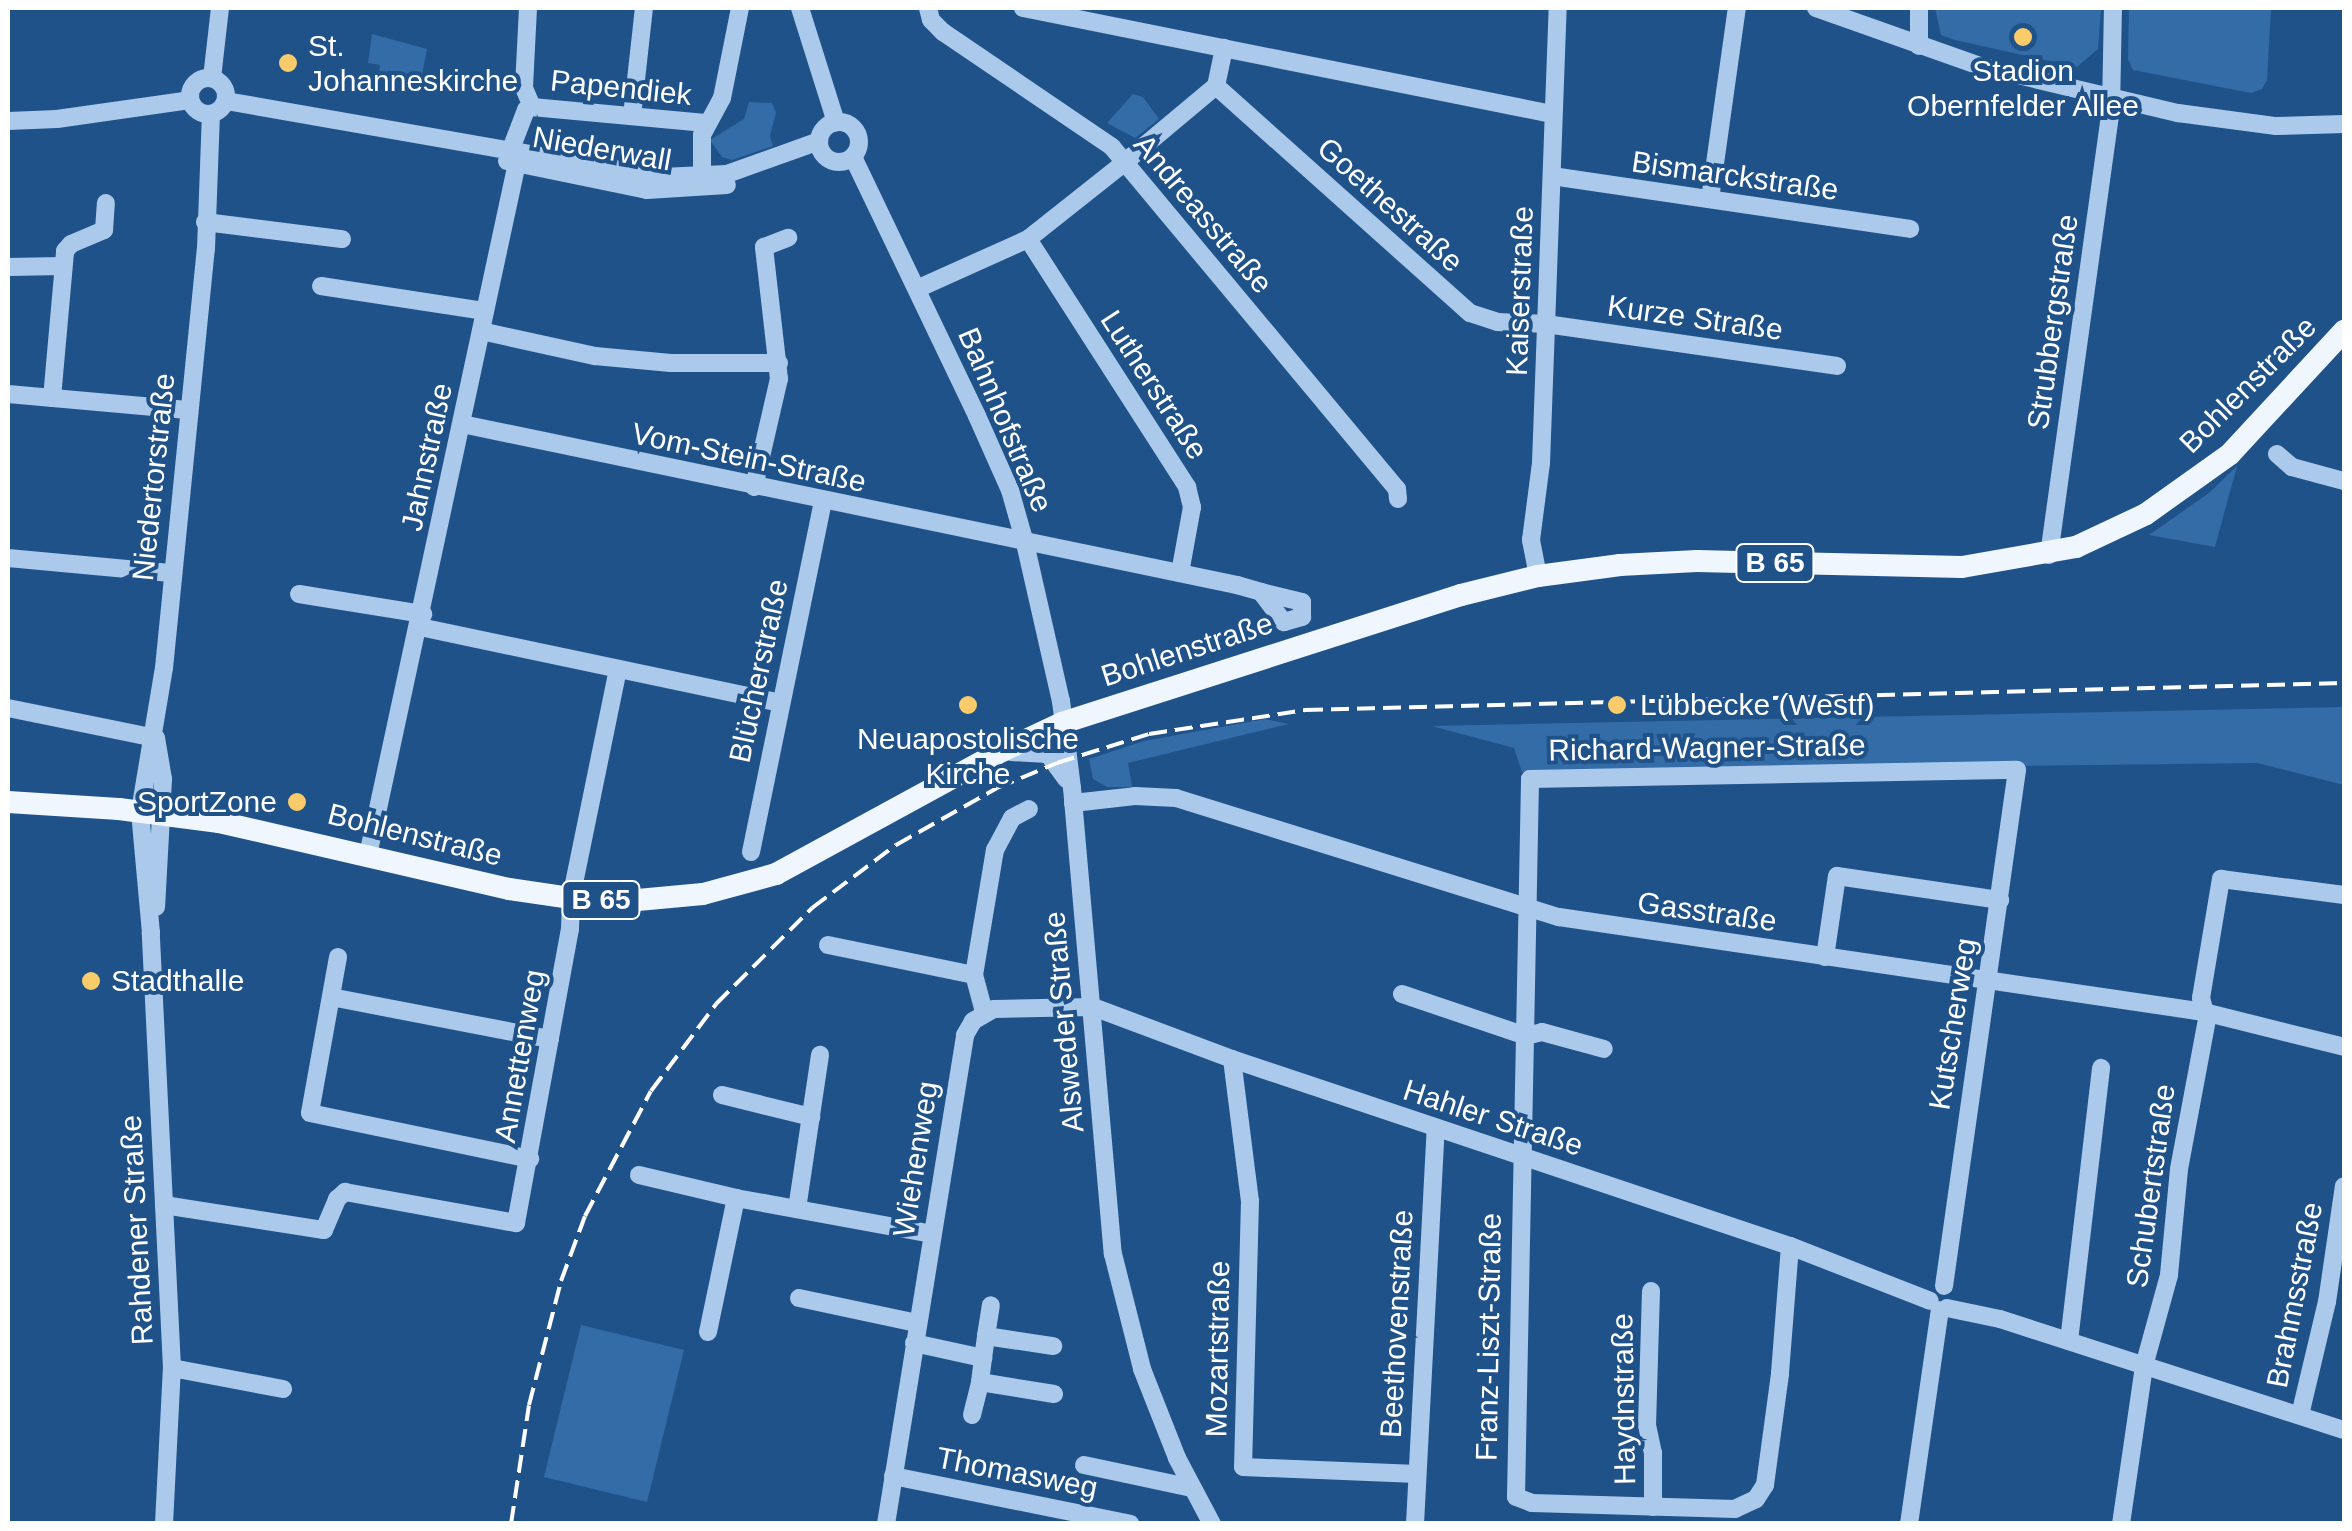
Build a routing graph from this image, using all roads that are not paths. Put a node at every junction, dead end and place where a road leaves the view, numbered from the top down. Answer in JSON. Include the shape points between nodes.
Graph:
{"nodes":[{"id":1,"x":220,"y":8,"type":"edge"},
{"id":2,"x":528,"y":8,"type":"edge"},
{"id":3,"x":644,"y":8,"type":"edge"},
{"id":4,"x":740,"y":8,"type":"edge"},
{"id":5,"x":800,"y":8,"type":"edge"},
{"id":6,"x":928,"y":8,"type":"edge"},
{"id":7,"x":1024,"y":8,"type":"edge"},
{"id":8,"x":1558,"y":8,"type":"edge"},
{"id":9,"x":1737,"y":8,"type":"edge"},
{"id":10,"x":1816,"y":8,"type":"edge"},
{"id":11,"x":1919,"y":8,"type":"edge"},
{"id":12,"x":2113,"y":8,"type":"edge"},
{"id":13,"x":1918,"y":46,"type":"junction"},
{"id":14,"x":1224,"y":48,"type":"junction"},
{"id":15,"x":212,"y":78,"type":"junction"},
{"id":16,"x":1216,"y":86,"type":"junction"},
{"id":17,"x":2112,"y":98,"type":"junction"},
{"id":18,"x":190,"y":100,"type":"junction"},
{"id":19,"x":226,"y":101,"type":"junction"},
{"id":20,"x":532,"y":107,"type":"junction"},
{"id":21,"x":211,"y":114,"type":"junction"},
{"id":22,"x":1552,"y":114,"type":"junction"},
{"id":23,"x":632,"y":116,"type":"junction"},
{"id":24,"x":8,"y":121,"type":"edge"},
{"id":25,"x":836,"y":122,"type":"junction"},
{"id":26,"x":704,"y":123,"type":"junction"},
{"id":27,"x":2344,"y":124,"type":"edge"},
{"id":28,"x":821,"y":148,"type":"junction"},
{"id":29,"x":514,"y":156,"type":"junction"},
{"id":30,"x":852,"y":157,"type":"junction"},
{"id":31,"x":1125,"y":162,"type":"junction"},
{"id":32,"x":1552,"y":176,"type":"junction"},
{"id":33,"x":702,"y":183,"type":"junction"},
{"id":34,"x":1710,"y":200,"type":"junction"},
{"id":35,"x":106,"y":203,"type":"dead end"},
{"id":36,"x":205,"y":222,"type":"junction"},
{"id":37,"x":1910,"y":229,"type":"dead end"},
{"id":38,"x":342,"y":238,"type":"dead end"},
{"id":39,"x":788,"y":238,"type":"dead end"},
{"id":40,"x":1028,"y":239,"type":"junction"},
{"id":41,"x":62,"y":266,"type":"junction"},
{"id":42,"x":8,"y":268,"type":"edge"},
{"id":43,"x":321,"y":286,"type":"dead end"},
{"id":44,"x":919,"y":288,"type":"junction"},
{"id":45,"x":485,"y":311,"type":"junction"},
{"id":46,"x":1546,"y":324,"type":"junction"},
{"id":47,"x":482,"y":331,"type":"junction"},
{"id":48,"x":2344,"y":331,"type":"edge"},
{"id":49,"x":779,"y":363,"type":"junction"},
{"id":50,"x":1836,"y":366,"type":"dead end"},
{"id":51,"x":8,"y":394,"type":"edge"},
{"id":52,"x":52,"y":398,"type":"junction"},
{"id":53,"x":187,"y":410,"type":"junction"},
{"id":54,"x":462,"y":424,"type":"junction"},
{"id":55,"x":2277,"y":454,"type":"dead end"},
{"id":56,"x":2344,"y":481,"type":"edge"},
{"id":57,"x":754,"y":487,"type":"junction"},
{"id":58,"x":1398,"y":498,"type":"dead end"},
{"id":59,"x":823,"y":502,"type":"junction"},
{"id":60,"x":1025,"y":543,"type":"junction"},
{"id":61,"x":2050,"y":555,"type":"junction"},
{"id":62,"x":8,"y":558,"type":"edge"},
{"id":63,"x":170,"y":573,"type":"junction"},
{"id":64,"x":1180,"y":573,"type":"junction"},
{"id":65,"x":1538,"y":576,"type":"junction"},
{"id":66,"x":1261,"y":592,"type":"dead end"},
{"id":67,"x":299,"y":594,"type":"dead end"},
{"id":68,"x":422,"y":620,"type":"junction"},
{"id":69,"x":618,"y":669,"type":"junction"},
{"id":70,"x":780,"y":704,"type":"junction"},
{"id":71,"x":8,"y":708,"type":"edge"},
{"id":72,"x":1062,"y":724,"type":"junction"},
{"id":73,"x":156,"y":738,"type":"junction"},
{"id":74,"x":996,"y":754,"type":"junction"},
{"id":75,"x":2017,"y":770,"type":"joint"},
{"id":76,"x":1072,"y":796,"type":"junction"},
{"id":77,"x":8,"y":802,"type":"edge"},
{"id":78,"x":1029,"y":809,"type":"dead end"},
{"id":79,"x":140,"y":811,"type":"junction"},
{"id":80,"x":751,"y":852,"type":"dead end"},
{"id":81,"x":368,"y":855,"type":"junction"},
{"id":82,"x":2344,"y":895,"type":"edge"},
{"id":83,"x":571,"y":898,"type":"junction"},
{"id":84,"x":2000,"y":900,"type":"junction"},
{"id":85,"x":1528,"y":910,"type":"junction"},
{"id":86,"x":828,"y":945,"type":"dead end"},
{"id":87,"x":338,"y":957,"type":"dead end"},
{"id":88,"x":1825,"y":957,"type":"junction"},
{"id":89,"x":974,"y":975,"type":"junction"},
{"id":90,"x":1987,"y":979,"type":"junction"},
{"id":91,"x":1402,"y":994,"type":"dead end"},
{"id":92,"x":331,"y":997,"type":"junction"},
{"id":93,"x":1094,"y":1007,"type":"junction"},
{"id":94,"x":984,"y":1012,"type":"junction"},
{"id":95,"x":2204,"y":1012,"type":"junction"},
{"id":96,"x":1526,"y":1036,"type":"junction"},
{"id":97,"x":550,"y":1039,"type":"junction"},
{"id":98,"x":2344,"y":1047,"type":"edge"},
{"id":99,"x":1604,"y":1049,"type":"dead end"},
{"id":100,"x":820,"y":1055,"type":"dead end"},
{"id":101,"x":1232,"y":1059,"type":"junction"},
{"id":102,"x":2101,"y":1068,"type":"dead end"},
{"id":103,"x":722,"y":1095,"type":"dead end"},
{"id":104,"x":812,"y":1118,"type":"junction"},
{"id":105,"x":1436,"y":1128,"type":"junction"},
{"id":106,"x":1522,"y":1156,"type":"junction"},
{"id":107,"x":530,"y":1158,"type":"junction"},
{"id":108,"x":639,"y":1175,"type":"dead end"},
{"id":109,"x":2344,"y":1186,"type":"edge"},
{"id":110,"x":736,"y":1198,"type":"junction"},
{"id":111,"x":164,"y":1205,"type":"junction"},
{"id":112,"x":797,"y":1209,"type":"junction"},
{"id":113,"x":932,"y":1234,"type":"junction"},
{"id":114,"x":1790,"y":1246,"type":"junction"},
{"id":115,"x":1651,"y":1291,"type":"dead end"},
{"id":116,"x":800,"y":1298,"type":"dead end"},
{"id":117,"x":1941,"y":1299,"type":"junction"},
{"id":118,"x":991,"y":1305,"type":"dead end"},
{"id":119,"x":917,"y":1323,"type":"junction"},
{"id":120,"x":708,"y":1332,"type":"dead end"},
{"id":121,"x":986,"y":1336,"type":"junction"},
{"id":122,"x":2068,"y":1341,"type":"junction"},
{"id":123,"x":914,"y":1343,"type":"junction"},
{"id":124,"x":1053,"y":1346,"type":"dead end"},
{"id":125,"x":983,"y":1358,"type":"junction"},
{"id":126,"x":2144,"y":1366,"type":"junction"},
{"id":127,"x":172,"y":1368,"type":"junction"},
{"id":128,"x":980,"y":1382,"type":"junction"},
{"id":129,"x":282,"y":1389,"type":"dead end"},
{"id":130,"x":1054,"y":1394,"type":"dead end"},
{"id":131,"x":2300,"y":1415,"type":"junction"},
{"id":132,"x":972,"y":1416,"type":"dead end"},
{"id":133,"x":2344,"y":1430,"type":"edge"},
{"id":134,"x":1084,"y":1466,"type":"dead end"},
{"id":135,"x":1417,"y":1474,"type":"junction"},
{"id":136,"x":894,"y":1476,"type":"junction"},
{"id":137,"x":1192,"y":1488,"type":"junction"},
{"id":138,"x":1653,"y":1507,"type":"junction"},
{"id":139,"x":164,"y":1524,"type":"edge"},
{"id":140,"x":886,"y":1524,"type":"edge"},
{"id":141,"x":1130,"y":1524,"type":"edge"},
{"id":142,"x":1212,"y":1524,"type":"edge"},
{"id":143,"x":1416,"y":1524,"type":"edge"},
{"id":144,"x":1909,"y":1524,"type":"edge"},
{"id":145,"x":2121,"y":1524,"type":"edge"}],
"edges":[{"from":1,"to":15,"type":"street"},
{"from":2,"to":20,"type":"street","via":[[524,88]]},
{"from":3,"to":23,"type":"street"},
{"from":4,"to":26,"type":"street","name":"Papendiek","via":[[722,98]]},
{"from":5,"to":25,"type":"street"},
{"from":6,"to":31,"type":"street","name":"Andreasstraße","via":[[943,32]]},
{"from":7,"to":14,"type":"street"},
{"from":8,"to":22,"type":"street","name":"Kaiserstraße"},
{"from":9,"to":34,"type":"street"},
{"from":10,"to":13,"type":"street"},
{"from":11,"to":13,"type":"street"},
{"from":12,"to":17,"type":"street","name":"Strubbergstraße"},
{"from":13,"to":17,"type":"street"},
{"from":14,"to":16,"type":"street"},
{"from":14,"to":22,"type":"street"},
{"from":15,"to":18,"type":"street","via":[[196,82]]},
{"from":15,"to":19,"type":"street","via":[[225,88]]},
{"from":16,"to":31,"type":"street"},
{"from":16,"to":46,"type":"street","name":"Goethestraße","via":[[1470,314]]},
{"from":17,"to":27,"type":"street","via":[[2276,126]]},
{"from":17,"to":61,"type":"street","name":"Strubbergstraße"},
{"from":18,"to":21,"type":"street"},
{"from":18,"to":24,"type":"street"},
{"from":19,"to":21,"type":"street"},
{"from":19,"to":29,"type":"street","name":"Niederwall"},
{"from":20,"to":23,"type":"street","name":"Papendiek"},
{"from":20,"to":29,"type":"street","name":"Jahnstraße"},
{"from":21,"to":36,"type":"street","name":"Niedertorstraße"},
{"from":22,"to":32,"type":"street","name":"Kaiserstraße"},
{"from":23,"to":26,"type":"street","name":"Papendiek"},
{"from":25,"to":28,"type":"street","via":[[822,131]]},
{"from":25,"to":30,"type":"street","via":[[858,134]]},
{"from":26,"to":33,"type":"street","name":"Papendiek"},
{"from":28,"to":30,"type":"street","via":[[841,162]]},
{"from":28,"to":33,"type":"street","name":"Niederwall"},
{"from":29,"to":33,"type":"street","name":"Niederwall","via":[[647,190]]},
{"from":29,"to":45,"type":"street","name":"Jahnstraße"},
{"from":30,"to":44,"type":"street","name":"Bahnhofstraße"},
{"from":31,"to":40,"type":"street"},
{"from":31,"to":58,"type":"street","name":"Andreasstraße"},
{"from":32,"to":34,"type":"street","name":"Bismarckstraße"},
{"from":32,"to":46,"type":"street","name":"Kaiserstraße"},
{"from":34,"to":37,"type":"street","name":"Bismarckstraße"},
{"from":35,"to":41,"type":"street","via":[[104,230],[71,244]]},
{"from":36,"to":38,"type":"street"},
{"from":36,"to":53,"type":"street","name":"Niedertorstraße"},
{"from":39,"to":49,"type":"street","via":[[764,247]]},
{"from":40,"to":44,"type":"street"},
{"from":40,"to":64,"type":"street","name":"Lutherstraße","via":[[1187,486],[1192,507]]},
{"from":41,"to":42,"type":"street"},
{"from":41,"to":52,"type":"street"},
{"from":43,"to":45,"type":"street"},
{"from":44,"to":60,"type":"street","name":"Bahnhofstraße","via":[[1010,490]]},
{"from":45,"to":47,"type":"street","name":"Jahnstraße"},
{"from":46,"to":50,"type":"street","name":"Kurze Straße"},
{"from":46,"to":65,"type":"street","name":"Kaiserstraße","via":[[1531,540]]},
{"from":47,"to":49,"type":"street","via":[[595,356]]},
{"from":47,"to":54,"type":"street","name":"Jahnstraße"},
{"from":48,"to":61,"type":"main road","name":"Bohlenstraße","number":"B 65","via":[[2230,454],[2109,535]]},
{"from":49,"to":57,"type":"street"},
{"from":51,"to":52,"type":"street"},
{"from":52,"to":53,"type":"street"},
{"from":53,"to":63,"type":"street","name":"Niedertorstraße"},
{"from":54,"to":57,"type":"street","name":"Vom-Stein-Straße"},
{"from":54,"to":68,"type":"street","name":"Jahnstraße"},
{"from":55,"to":56,"type":"street","via":[[2292,467]]},
{"from":57,"to":59,"type":"street","name":"Vom-Stein-Straße"},
{"from":59,"to":60,"type":"street","name":"Vom-Stein-Straße"},
{"from":59,"to":70,"type":"street","name":"Blücherstraße"},
{"from":60,"to":64,"type":"street","name":"Bahnhofstraße"},
{"from":60,"to":72,"type":"street","name":"Alsweder Straße"},
{"from":61,"to":65,"type":"main road","name":"Bohlenstraße","number":"B 65","via":[[1962,568],[1678,562]]},
{"from":62,"to":63,"type":"street"},
{"from":63,"to":73,"type":"street","name":"Niedertorstraße"},
{"from":64,"to":66,"type":"street","name":"Bahnhofstraße"},
{"from":65,"to":72,"type":"main road","name":"Bohlenstraße","number":"B 65","via":[[1341,631]]},
{"from":67,"to":68,"type":"street"},
{"from":68,"to":69,"type":"street"},
{"from":68,"to":81,"type":"street","name":"Jahnstraße"},
{"from":69,"to":70,"type":"street"},
{"from":69,"to":83,"type":"street","name":"Annettenweg"},
{"from":70,"to":80,"type":"street","name":"Blücherstraße"},
{"from":71,"to":73,"type":"street"},
{"from":72,"to":74,"type":"main road","name":"Bohlenstraße","number":"B 65"},
{"from":72,"to":76,"type":"street","name":"Alsweder Straße"},
{"from":73,"to":79,"type":"street","name":"Niedertorstraße","via":[[162,758]]},
{"from":74,"to":76,"type":"street","via":[[1048,754]]},
{"from":74,"to":83,"type":"main road","name":"Bohlenstraße","number":"B 65","via":[[776,874],[667,899]]},
{"from":75,"to":84,"type":"street","name":"Kutscherweg"},
{"from":75,"to":85,"type":"street","name":"Richard-Wagner-Straße","via":[[1530,779]]},
{"from":76,"to":85,"type":"street","name":"Gasstraße","via":[[1176,798]]},
{"from":76,"to":93,"type":"street","name":"Alsweder Straße"},
{"from":77,"to":79,"type":"main road","name":"Bohlenstraße"},
{"from":78,"to":89,"type":"street","via":[[1012,818],[995,850]]},
{"from":79,"to":81,"type":"main road","name":"Bohlenstraße","number":"B 65","via":[[272,831]]},
{"from":79,"to":111,"type":"street","name":"Rahdener Straße"},
{"from":81,"to":83,"type":"main road","name":"Bohlenstraße","number":"B 65"},
{"from":82,"to":95,"type":"street","name":"Schubertstraße","via":[[2221,880]]},
{"from":83,"to":97,"type":"street","name":"Annettenweg"},
{"from":84,"to":88,"type":"street","via":[[1837,876]]},
{"from":84,"to":90,"type":"street","name":"Kutscherweg"},
{"from":85,"to":88,"type":"street","name":"Gasstraße"},
{"from":85,"to":96,"type":"street"},
{"from":86,"to":89,"type":"street"},
{"from":87,"to":92,"type":"street"},
{"from":88,"to":90,"type":"street","name":"Gasstraße"},
{"from":89,"to":94,"type":"street"},
{"from":90,"to":95,"type":"street","name":"Gasstraße"},
{"from":90,"to":117,"type":"street","name":"Kutscherweg"},
{"from":91,"to":96,"type":"street"},
{"from":92,"to":97,"type":"street"},
{"from":92,"to":107,"type":"street","via":[[310,1113]]},
{"from":93,"to":94,"type":"street"},
{"from":93,"to":101,"type":"street","name":"Hahler Straße"},
{"from":93,"to":137,"type":"street","name":"Alsweder Straße","via":[[1116,1274],[1142,1369]]},
{"from":94,"to":113,"type":"street","name":"Wiehenweg","via":[[965,1035]]},
{"from":95,"to":98,"type":"street","name":"Gasstraße"},
{"from":95,"to":126,"type":"street","name":"Schubertstraße","via":[[2169,1276]]},
{"from":96,"to":99,"type":"street","via":[[1542,1032]]},
{"from":96,"to":106,"type":"street"},
{"from":97,"to":107,"type":"street","name":"Annettenweg"},
{"from":100,"to":104,"type":"street"},
{"from":101,"to":105,"type":"street","name":"Hahler Straße"},
{"from":101,"to":135,"type":"street","name":"Mozartstraße","via":[[1250,1201],[1243,1467]]},
{"from":102,"to":122,"type":"street"},
{"from":103,"to":104,"type":"street"},
{"from":104,"to":112,"type":"street"},
{"from":105,"to":106,"type":"street","name":"Hahler Straße"},
{"from":105,"to":135,"type":"street","name":"Beethovenstraße"},
{"from":106,"to":114,"type":"street","name":"Hahler Straße"},
{"from":106,"to":138,"type":"street","name":"Franz-Liszt-Straße","via":[[1516,1496],[1532,1503]]},
{"from":107,"to":111,"type":"street","name":"Annettenweg","via":[[516,1222],[345,1192],[324,1230]]},
{"from":108,"to":110,"type":"street"},
{"from":109,"to":131,"type":"street","name":"Brahmsstraße"},
{"from":110,"to":112,"type":"street"},
{"from":110,"to":120,"type":"street"},
{"from":111,"to":127,"type":"street","name":"Rahdener Straße"},
{"from":112,"to":113,"type":"street"},
{"from":113,"to":119,"type":"street","name":"Wiehenweg"},
{"from":114,"to":117,"type":"street","name":"Hahler Straße"},
{"from":114,"to":138,"type":"street","name":"Franz-Liszt-Straße","via":[[1761,1494],[1735,1509]]},
{"from":115,"to":138,"type":"street","name":"Haydnstraße","via":[[1647,1425]]},
{"from":116,"to":119,"type":"street"},
{"from":117,"to":122,"type":"street","name":"Hahler Straße"},
{"from":117,"to":144,"type":"street","name":"Kutscherweg"},
{"from":118,"to":121,"type":"street"},
{"from":119,"to":123,"type":"street","name":"Wiehenweg"},
{"from":121,"to":124,"type":"street"},
{"from":121,"to":125,"type":"street"},
{"from":122,"to":126,"type":"street","name":"Hahler Straße"},
{"from":123,"to":125,"type":"street"},
{"from":123,"to":136,"type":"street","name":"Wiehenweg"},
{"from":125,"to":128,"type":"street"},
{"from":126,"to":131,"type":"street","name":"Hahler Straße"},
{"from":126,"to":145,"type":"street","name":"Schubertstraße"},
{"from":127,"to":129,"type":"street"},
{"from":127,"to":139,"type":"street","name":"Rahdener Straße"},
{"from":128,"to":130,"type":"street"},
{"from":128,"to":132,"type":"street"},
{"from":131,"to":133,"type":"street","name":"Hahler Straße"},
{"from":134,"to":137,"type":"street"},
{"from":135,"to":143,"type":"street","name":"Beethovenstraße"},
{"from":136,"to":140,"type":"street","name":"Wiehenweg"},
{"from":136,"to":141,"type":"street","name":"Thomasweg"},
{"from":137,"to":142,"type":"street","name":"Alsweder Straße"}]}
